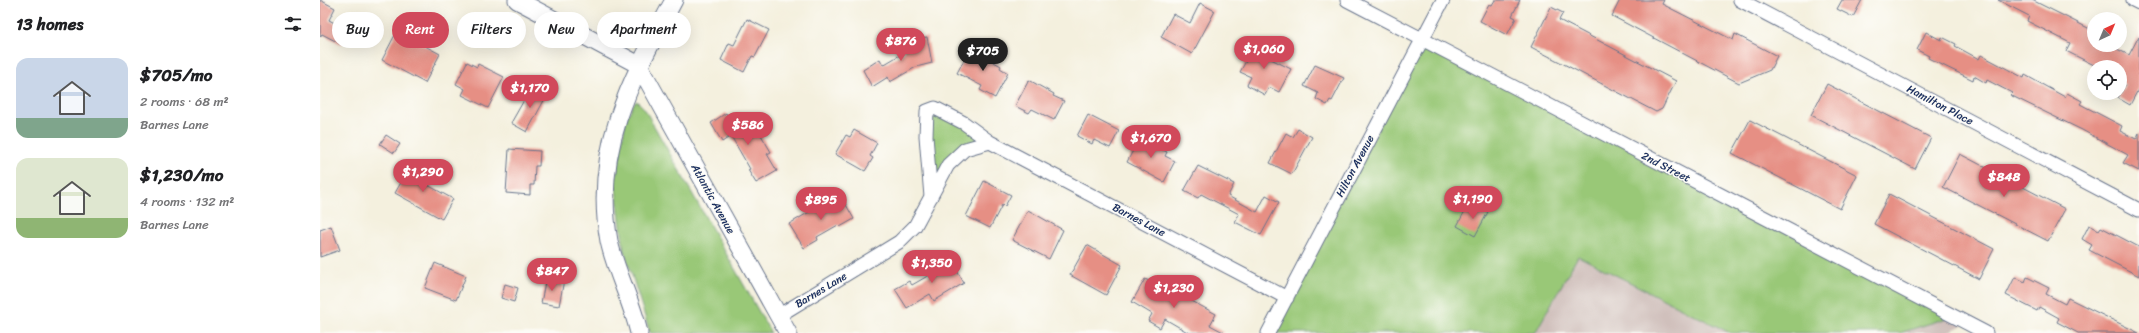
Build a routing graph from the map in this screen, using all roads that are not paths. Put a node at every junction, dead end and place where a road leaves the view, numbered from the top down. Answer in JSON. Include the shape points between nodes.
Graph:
{"nodes":[{"id":1,"x":517,"y":0,"type":"edge"},
{"id":2,"x":674,"y":0,"type":"edge"},
{"id":3,"x":1347,"y":0,"type":"edge"},
{"id":4,"x":1443,"y":0,"type":"edge"},
{"id":5,"x":1740,"y":0,"type":"edge"},
{"id":6,"x":2133,"y":0,"type":"edge"},
{"id":7,"x":2139,"y":4,"type":"edge"},
{"id":8,"x":1422,"y":39,"type":"junction"},
{"id":9,"x":639,"y":65,"type":"junction"},
{"id":10,"x":990,"y":142,"type":"junction"},
{"id":11,"x":931,"y":197,"type":"junction"},
{"id":12,"x":2139,"y":210,"type":"edge"},
{"id":13,"x":1287,"y":298,"type":"junction"},
{"id":14,"x":778,"y":316,"type":"junction"},
{"id":15,"x":639,"y":333,"type":"edge"},
{"id":16,"x":788,"y":333,"type":"edge"},
{"id":17,"x":1268,"y":333,"type":"edge"},
{"id":18,"x":1986,"y":333,"type":"edge"}],
"edges":[{"from":1,"to":9,"type":"street"},
{"from":2,"to":9,"type":"street"},
{"from":3,"to":8,"type":"street","name":"2nd Street"},
{"from":4,"to":8,"type":"street","name":"Hilton Avenue"},
{"from":5,"to":12,"type":"street","name":"Hamilton Place"},
{"from":6,"to":7,"type":"street"},
{"from":8,"to":13,"type":"street","name":"Hilton Avenue"},
{"from":8,"to":18,"type":"street","name":"2nd Street"},
{"from":9,"to":14,"type":"street","name":"Atlantic Avenue"},
{"from":9,"to":15,"type":"street","via":[[616,120],[605,176],[604,202],[615,263]]},
{"from":10,"to":11,"type":"street","name":"Barnes Lane","via":[[965,148],[948,165]]},
{"from":10,"to":11,"type":"street","name":"Barnes Lane","via":[[964,123],[935,108],[927,111],[926,136]]},
{"from":10,"to":13,"type":"street","name":"Barnes Lane"},
{"from":11,"to":14,"type":"street","name":"Barnes Lane","via":[[915,226],[899,242]]},
{"from":13,"to":17,"type":"street","name":"Hilton Avenue"},
{"from":14,"to":16,"type":"street","name":"Atlantic Avenue"}]}
